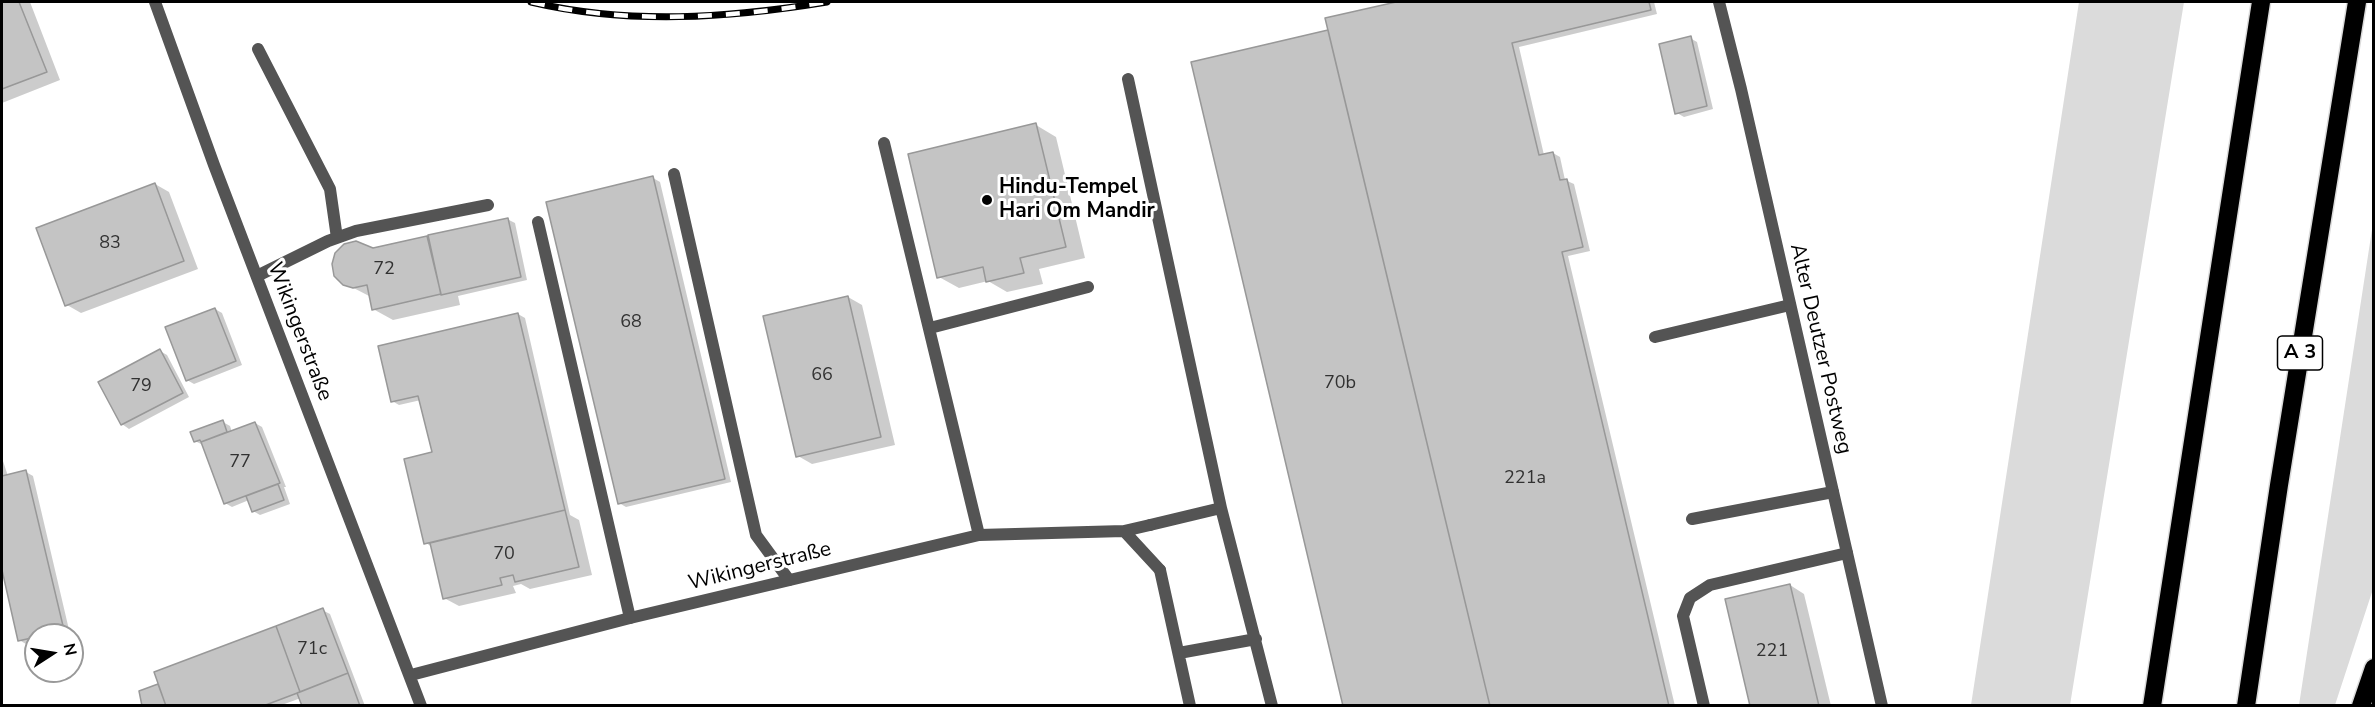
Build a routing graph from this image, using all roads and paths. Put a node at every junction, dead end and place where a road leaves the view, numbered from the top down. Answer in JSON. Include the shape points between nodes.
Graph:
{"nodes":[{"id":1,"x":155,"y":2,"type":"edge"},
{"id":2,"x":1719,"y":2,"type":"edge"},
{"id":3,"x":2261,"y":2,"type":"edge"},
{"id":4,"x":2357,"y":2,"type":"edge"},
{"id":5,"x":258,"y":49,"type":"dead end"},
{"id":6,"x":1128,"y":79,"type":"dead end"},
{"id":7,"x":884,"y":143,"type":"dead end"},
{"id":8,"x":674,"y":174,"type":"dead end"},
{"id":9,"x":488,"y":205,"type":"dead end"},
{"id":10,"x":538,"y":222,"type":"dead end"},
{"id":11,"x":337,"y":238,"type":"junction"},
{"id":12,"x":256,"y":276,"type":"junction"},
{"id":13,"x":1088,"y":287,"type":"dead end"},
{"id":14,"x":1790,"y":305,"type":"junction"},
{"id":15,"x":930,"y":328,"type":"junction"},
{"id":16,"x":1655,"y":337,"type":"dead end"},
{"id":17,"x":1833,"y":492,"type":"junction"},
{"id":18,"x":1221,"y":508,"type":"junction"},
{"id":19,"x":1692,"y":519,"type":"dead end"},
{"id":20,"x":1124,"y":531,"type":"junction"},
{"id":21,"x":979,"y":535,"type":"junction"},
{"id":22,"x":1847,"y":553,"type":"junction"},
{"id":23,"x":789,"y":580,"type":"junction"},
{"id":24,"x":630,"y":618,"type":"junction"},
{"id":25,"x":1256,"y":639,"type":"junction"},
{"id":26,"x":1179,"y":653,"type":"junction"},
{"id":27,"x":2373,"y":668,"type":"edge"},
{"id":28,"x":411,"y":675,"type":"junction"},
{"id":29,"x":421,"y":705,"type":"edge"},
{"id":30,"x":1190,"y":705,"type":"edge"},
{"id":31,"x":1272,"y":705,"type":"edge"},
{"id":32,"x":1704,"y":705,"type":"edge"},
{"id":33,"x":1882,"y":705,"type":"edge"},
{"id":34,"x":2152,"y":705,"type":"edge"},
{"id":35,"x":2246,"y":705,"type":"edge"},
{"id":36,"x":2361,"y":705,"type":"edge"}],
"edges":[{"from":1,"to":12,"type":"street","name":"Wikingerstraße"},
{"from":2,"to":14,"type":"street","name":"Alter Deutzer Postweg"},
{"from":3,"to":34,"type":"highway"},
{"from":4,"to":35,"type":"highway","number":"A 3"},
{"from":5,"to":11,"type":"street","via":[[330,189]]},
{"from":6,"to":18,"type":"street"},
{"from":7,"to":15,"type":"street"},
{"from":8,"to":23,"type":"street","via":[[756,535]]},
{"from":9,"to":11,"type":"street"},
{"from":10,"to":24,"type":"street"},
{"from":11,"to":12,"type":"street"},
{"from":12,"to":28,"type":"street","name":"Wikingerstraße"},
{"from":13,"to":15,"type":"street"},
{"from":14,"to":16,"type":"street"},
{"from":14,"to":17,"type":"street","name":"Alter Deutzer Postweg"},
{"from":15,"to":21,"type":"street"},
{"from":17,"to":19,"type":"street"},
{"from":17,"to":22,"type":"street","name":"Alter Deutzer Postweg"},
{"from":18,"to":20,"type":"street","name":"Wikingerstraße"},
{"from":18,"to":25,"type":"street"},
{"from":20,"to":21,"type":"street","name":"Wikingerstraße"},
{"from":20,"to":26,"type":"street","via":[[1160,570]]},
{"from":21,"to":23,"type":"street","name":"Wikingerstraße"},
{"from":22,"to":32,"type":"street","via":[[1710,585],[1690,598],[1683,616]]},
{"from":22,"to":33,"type":"street","name":"Alter Deutzer Postweg"},
{"from":23,"to":24,"type":"street","name":"Wikingerstraße"},
{"from":24,"to":28,"type":"street","name":"Wikingerstraße"},
{"from":25,"to":26,"type":"street"},
{"from":25,"to":31,"type":"street"},
{"from":26,"to":30,"type":"street"},
{"from":27,"to":36,"type":"highway"},
{"from":28,"to":29,"type":"street","name":"Wikingerstraße"}]}
